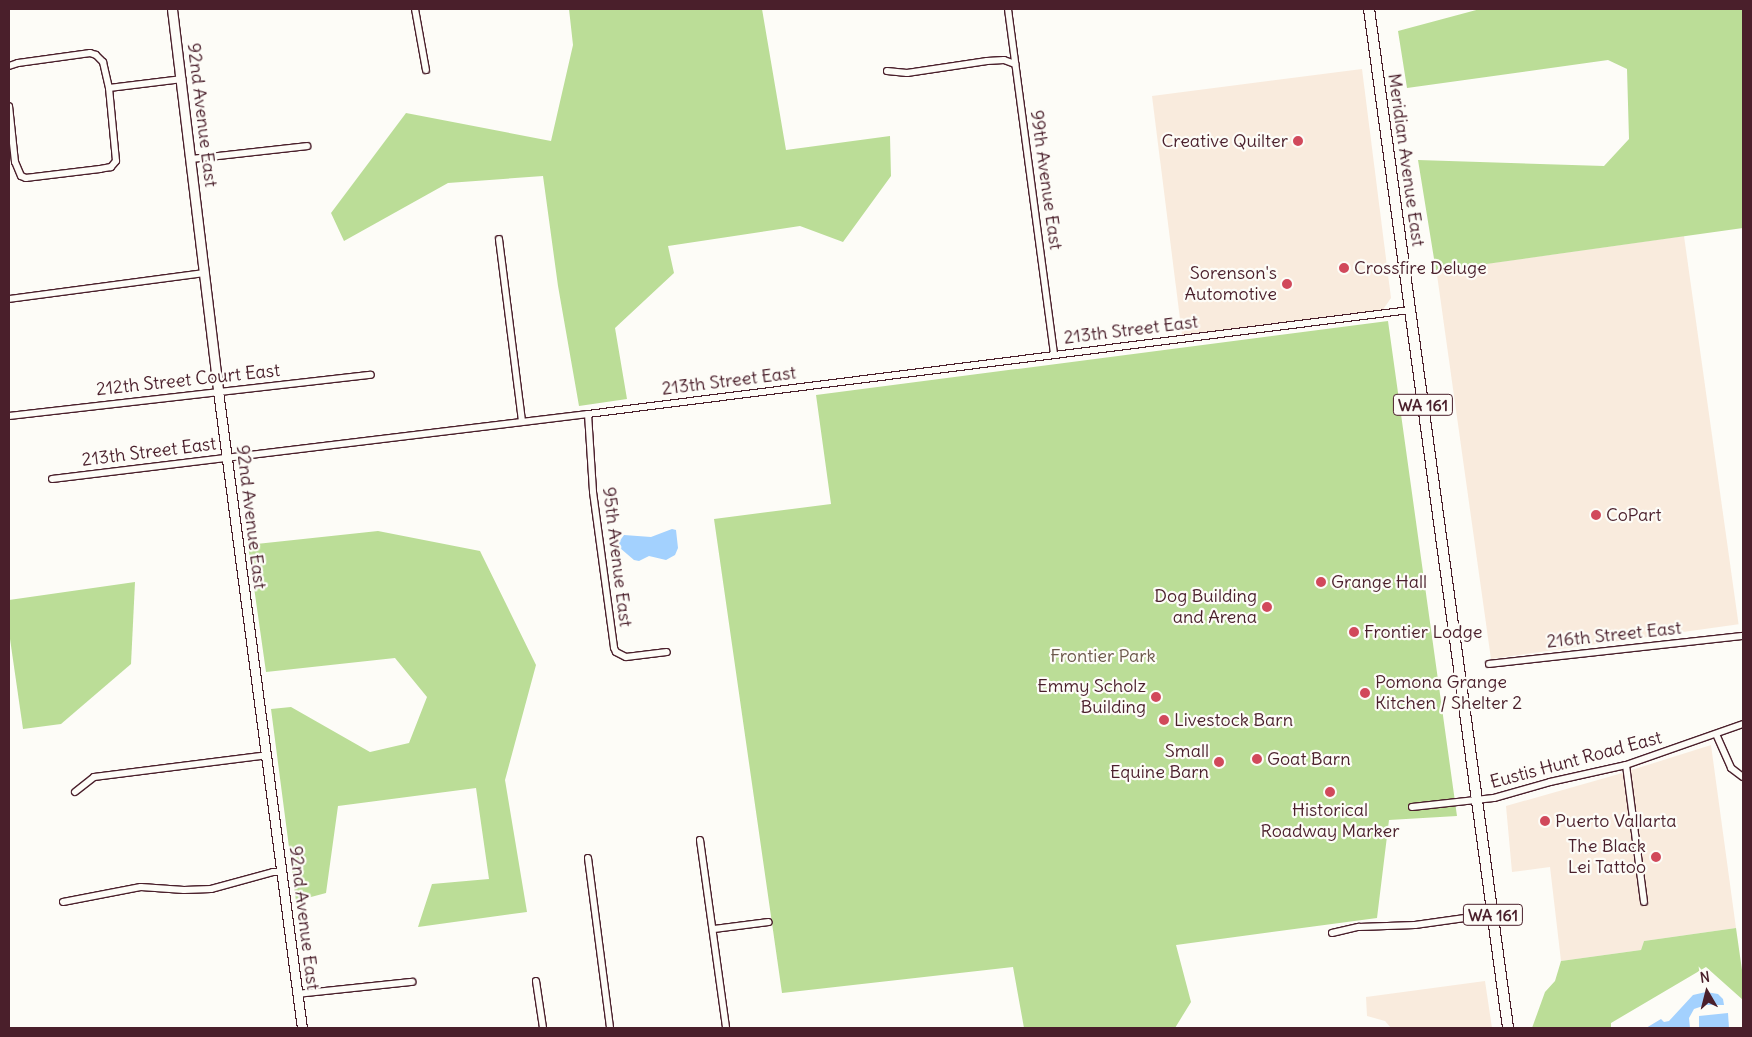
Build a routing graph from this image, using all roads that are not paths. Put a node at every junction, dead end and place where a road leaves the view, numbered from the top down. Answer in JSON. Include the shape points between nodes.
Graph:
{"nodes":[{"id":1,"x":172,"y":9,"type":"edge"},
{"id":2,"x":415,"y":9,"type":"edge"},
{"id":3,"x":1008,"y":9,"type":"edge"},
{"id":4,"x":1369,"y":9,"type":"edge"},
{"id":5,"x":1015,"y":64,"type":"junction"},
{"id":6,"x":9,"y":66,"type":"edge"},
{"id":7,"x":426,"y":70,"type":"dead end"},
{"id":8,"x":887,"y":71,"type":"dead end"},
{"id":9,"x":182,"y":79,"type":"junction"},
{"id":10,"x":109,"y":88,"type":"junction"},
{"id":11,"x":9,"y":106,"type":"edge"},
{"id":12,"x":307,"y":146,"type":"dead end"},
{"id":13,"x":192,"y":159,"type":"junction"},
{"id":14,"x":499,"y":240,"type":"dead end"},
{"id":15,"x":204,"y":272,"type":"junction"},
{"id":16,"x":9,"y":299,"type":"edge"},
{"id":17,"x":1410,"y":310,"type":"junction"},
{"id":18,"x":1054,"y":355,"type":"junction"},
{"id":19,"x":371,"y":375,"type":"dead end"},
{"id":20,"x":218,"y":391,"type":"junction"},
{"id":21,"x":588,"y":414,"type":"junction"},
{"id":22,"x":9,"y":416,"type":"edge"},
{"id":23,"x":522,"y":422,"type":"junction"},
{"id":24,"x":227,"y":457,"type":"junction"},
{"id":25,"x":52,"y":479,"type":"dead end"},
{"id":26,"x":1743,"y":636,"type":"edge"},
{"id":27,"x":667,"y":652,"type":"dead end"},
{"id":28,"x":1489,"y":664,"type":"dead end"},
{"id":29,"x":1743,"y":724,"type":"edge"},
{"id":30,"x":1716,"y":734,"type":"junction"},
{"id":31,"x":267,"y":755,"type":"junction"},
{"id":32,"x":1626,"y":765,"type":"junction"},
{"id":33,"x":1743,"y":777,"type":"edge"},
{"id":34,"x":75,"y":792,"type":"dead end"},
{"id":35,"x":1478,"y":801,"type":"junction"},
{"id":36,"x":1412,"y":807,"type":"dead end"},
{"id":37,"x":700,"y":840,"type":"dead end"},
{"id":38,"x":588,"y":858,"type":"dead end"},
{"id":39,"x":282,"y":872,"type":"junction"},
{"id":40,"x":63,"y":902,"type":"dead end"},
{"id":41,"x":1644,"y":902,"type":"dead end"},
{"id":42,"x":1493,"y":914,"type":"junction"},
{"id":43,"x":769,"y":922,"type":"dead end"},
{"id":44,"x":714,"y":929,"type":"junction"},
{"id":45,"x":1332,"y":933,"type":"dead end"},
{"id":46,"x":536,"y":981,"type":"dead end"},
{"id":47,"x":412,"y":982,"type":"dead end"},
{"id":48,"x":297,"y":994,"type":"junction"},
{"id":49,"x":302,"y":1028,"type":"edge"},
{"id":50,"x":542,"y":1028,"type":"edge"},
{"id":51,"x":610,"y":1028,"type":"edge"},
{"id":52,"x":726,"y":1028,"type":"edge"},
{"id":53,"x":1508,"y":1028,"type":"edge"}],
"edges":[{"from":1,"to":9,"type":"street","name":"92nd Avenue East"},
{"from":2,"to":7,"type":"street"},
{"from":3,"to":5,"type":"street","name":"99th Avenue East"},
{"from":4,"to":17,"type":"main road","name":"Meridian Avenue East","number":"WA 161"},
{"from":5,"to":8,"type":"street","via":[[1004,60],[907,73]]},
{"from":5,"to":18,"type":"street","name":"99th Avenue East"},
{"from":6,"to":10,"type":"street","via":[[18,62],[90,53],[103,62]]},
{"from":9,"to":10,"type":"street"},
{"from":9,"to":13,"type":"street","name":"92nd Avenue East"},
{"from":10,"to":11,"type":"street","via":[[117,158],[114,165],[91,170],[21,176],[15,162]]},
{"from":12,"to":13,"type":"street"},
{"from":13,"to":15,"type":"street","name":"92nd Avenue East"},
{"from":14,"to":23,"type":"street"},
{"from":15,"to":16,"type":"street"},
{"from":15,"to":20,"type":"street","name":"92nd Avenue East"},
{"from":17,"to":18,"type":"street","name":"213th Street East"},
{"from":17,"to":35,"type":"main road","name":"Meridian Avenue East","number":"WA 161"},
{"from":18,"to":21,"type":"street","name":"213th Street East"},
{"from":19,"to":20,"type":"street","name":"212th Street Court East"},
{"from":20,"to":22,"type":"street","name":"212th Street Court East"},
{"from":20,"to":24,"type":"street","name":"92nd Avenue East"},
{"from":21,"to":23,"type":"street","name":"213th Street East"},
{"from":21,"to":27,"type":"street","name":"95th Avenue East","via":[[593,492],[614,648],[626,657]]},
{"from":23,"to":24,"type":"street","name":"213th Street East"},
{"from":24,"to":25,"type":"street","name":"213th Street East"},
{"from":24,"to":31,"type":"street","name":"92nd Avenue East"},
{"from":26,"to":28,"type":"street","name":"216th Street East"},
{"from":29,"to":30,"type":"street","name":"Eustis Hunt Road East"},
{"from":30,"to":32,"type":"street","name":"Eustis Hunt Road East"},
{"from":30,"to":33,"type":"street","via":[[1731,768]]},
{"from":31,"to":34,"type":"street","via":[[94,777]]},
{"from":31,"to":39,"type":"street","name":"92nd Avenue East"},
{"from":32,"to":35,"type":"street","name":"Eustis Hunt Road East"},
{"from":32,"to":41,"type":"street"},
{"from":35,"to":36,"type":"street","name":"Eustis Hunt Road East"},
{"from":35,"to":42,"type":"main road","name":"Meridian Avenue East","number":"WA 161"},
{"from":37,"to":44,"type":"street"},
{"from":38,"to":51,"type":"street"},
{"from":39,"to":40,"type":"street","via":[[211,890],[141,887]]},
{"from":39,"to":48,"type":"street","name":"92nd Avenue East"},
{"from":42,"to":45,"type":"street","via":[[1415,926],[1359,927]]},
{"from":42,"to":53,"type":"main road","name":"Meridian Avenue East","number":"WA 161"},
{"from":43,"to":44,"type":"street"},
{"from":44,"to":52,"type":"street"},
{"from":46,"to":50,"type":"street"},
{"from":47,"to":48,"type":"street"},
{"from":48,"to":49,"type":"street","name":"92nd Avenue East"}]}
